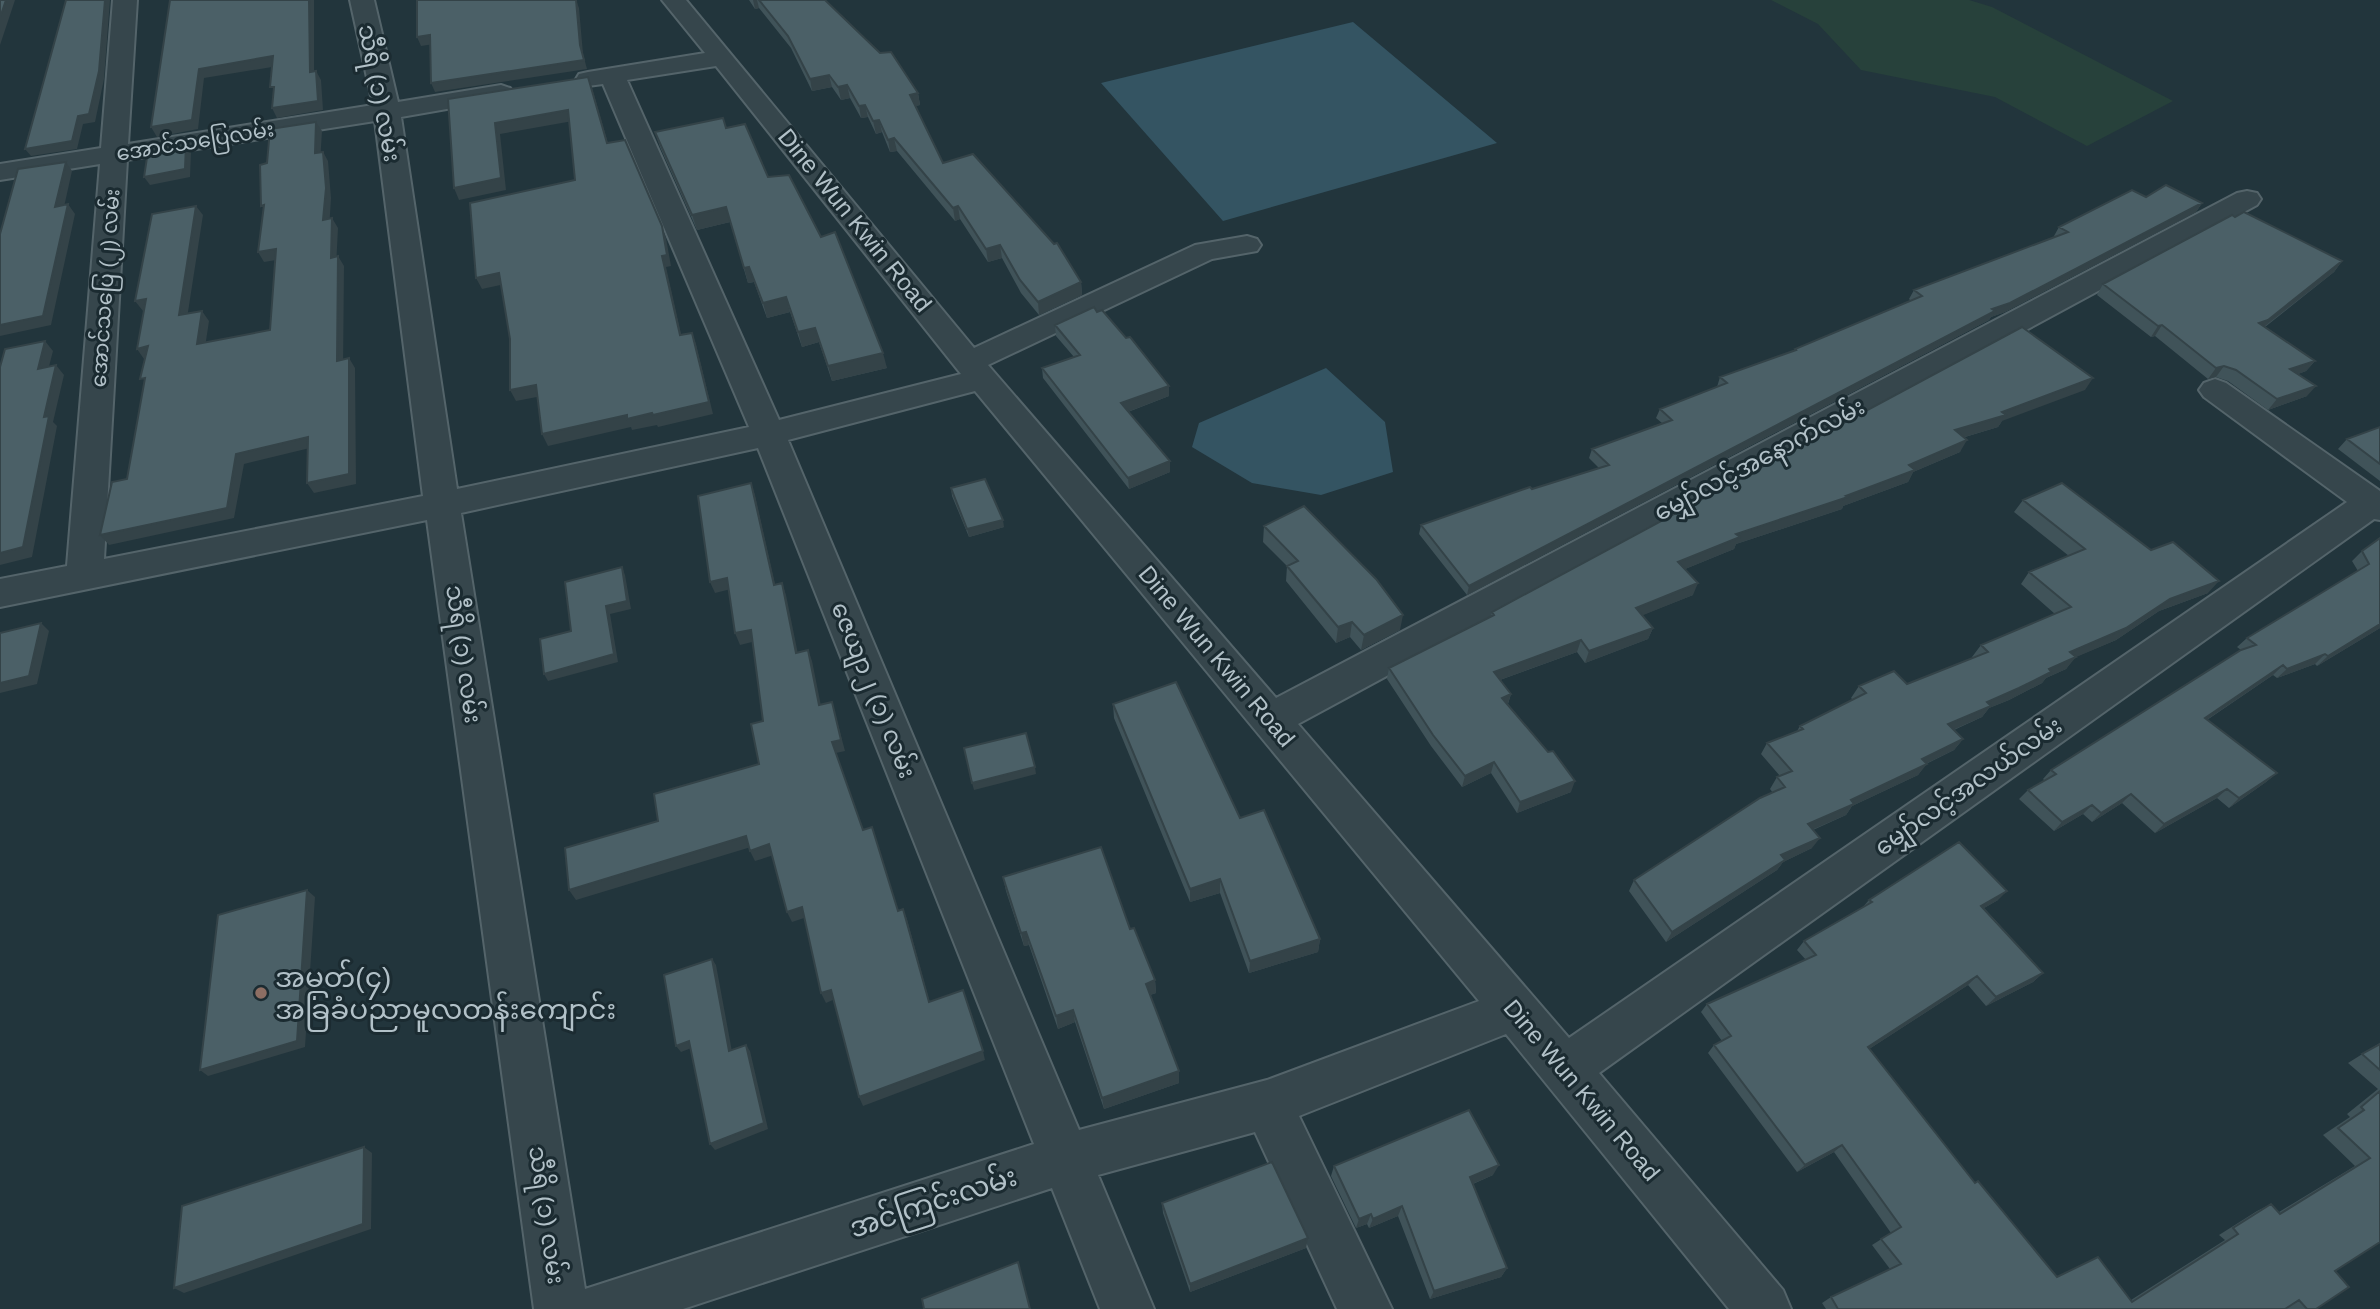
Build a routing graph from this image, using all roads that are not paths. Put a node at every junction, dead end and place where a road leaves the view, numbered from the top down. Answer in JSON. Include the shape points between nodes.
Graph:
{"nodes":[{"id":1,"x":125,"y":0,"type":"edge"},
{"id":2,"x":362,"y":0,"type":"edge"},
{"id":3,"x":674,"y":0,"type":"edge"},
{"id":4,"x":721,"y":58,"type":"junction"},
{"id":5,"x":612,"y":75,"type":"junction"},
{"id":6,"x":559,"y":84,"type":"edge"},
{"id":7,"x":519,"y":90,"type":"edge"},
{"id":8,"x":387,"y":111,"type":"junction"},
{"id":9,"x":114,"y":154,"type":"junction"},
{"id":10,"x":0,"y":172,"type":"edge"},
{"id":11,"x":2247,"y":199,"type":"dead end"},
{"id":12,"x":1247,"y":246,"type":"dead end"},
{"id":13,"x":976,"y":370,"type":"junction"},
{"id":14,"x":2215,"y":390,"type":"dead end"},
{"id":15,"x":768,"y":434,"type":"junction"},
{"id":16,"x":442,"y":505,"type":"junction"},
{"id":17,"x":2375,"y":506,"type":"edge"},
{"id":18,"x":85,"y":576,"type":"junction"},
{"id":19,"x":0,"y":593,"type":"edge"},
{"id":20,"x":1271,"y":719,"type":"junction"},
{"id":21,"x":1515,"y":1009,"type":"junction"},
{"id":22,"x":1565,"y":1069,"type":"junction"},
{"id":23,"x":1267,"y":1104,"type":"junction"},
{"id":24,"x":1068,"y":1158,"type":"junction"},
{"id":25,"x":561,"y":1309,"type":"edge"},
{"id":26,"x":601,"y":1309,"type":"edge"},
{"id":27,"x":1127,"y":1309,"type":"edge"},
{"id":28,"x":1365,"y":1309,"type":"edge"},
{"id":29,"x":1764,"y":1309,"type":"edge"}],
"edges":[{"from":1,"to":9,"type":"street","name":"အောင်သပြေ (၂) လမ်း"},
{"from":2,"to":8,"type":"street","name":"သီရိ (၁) လမ်း"},
{"from":3,"to":4,"type":"street","name":"Dine Wun Kwin Road"},
{"from":4,"to":5,"type":"street"},
{"from":4,"to":13,"type":"street","name":"Dine Wun Kwin Road"},
{"from":5,"to":6,"type":"street"},
{"from":5,"to":15,"type":"street","name":"ဇေယျာ၂ (၁) လမ်း"},
{"from":7,"to":8,"type":"street","name":"အောင်သပြေလမ်း"},
{"from":8,"to":9,"type":"street","name":"အောင်သပြေလမ်း"},
{"from":8,"to":16,"type":"street","name":"သီရိ (၁) လမ်း"},
{"from":9,"to":10,"type":"street","name":"အောင်သပြေလမ်း"},
{"from":9,"to":18,"type":"street","name":"အောင်သပြေ (၂) လမ်း"},
{"from":11,"to":20,"type":"street","name":"မျှော်လင့်အနောက်လမ်း"},
{"from":12,"to":13,"type":"street","via":[[1205,251]]},
{"from":13,"to":15,"type":"street"},
{"from":13,"to":20,"type":"street","name":"Dine Wun Kwin Road"},
{"from":14,"to":17,"type":"street"},
{"from":15,"to":16,"type":"street"},
{"from":15,"to":24,"type":"street","name":"ဇေယျာ၂ (၁) လမ်း"},
{"from":16,"to":18,"type":"street"},
{"from":16,"to":25,"type":"street","name":"သီရိ (၁) လမ်း"},
{"from":17,"to":22,"type":"street","name":"မျှော်လင့်အလယ်လမ်း"},
{"from":18,"to":19,"type":"street"},
{"from":20,"to":21,"type":"street","name":"Dine Wun Kwin Road"},
{"from":21,"to":22,"type":"street","name":"Dine Wun Kwin Road"},
{"from":21,"to":23,"type":"street","name":"အင်ကြင်းလမ်း"},
{"from":22,"to":29,"type":"street","name":"Dine Wun Kwin Road"},
{"from":23,"to":24,"type":"street","name":"အင်ကြင်းလမ်း"},
{"from":23,"to":28,"type":"street"},
{"from":24,"to":26,"type":"street","name":"အင်ကြင်းလမ်း"},
{"from":24,"to":27,"type":"street","name":"ဇေယျာ၂ (၁) လမ်း"}]}
